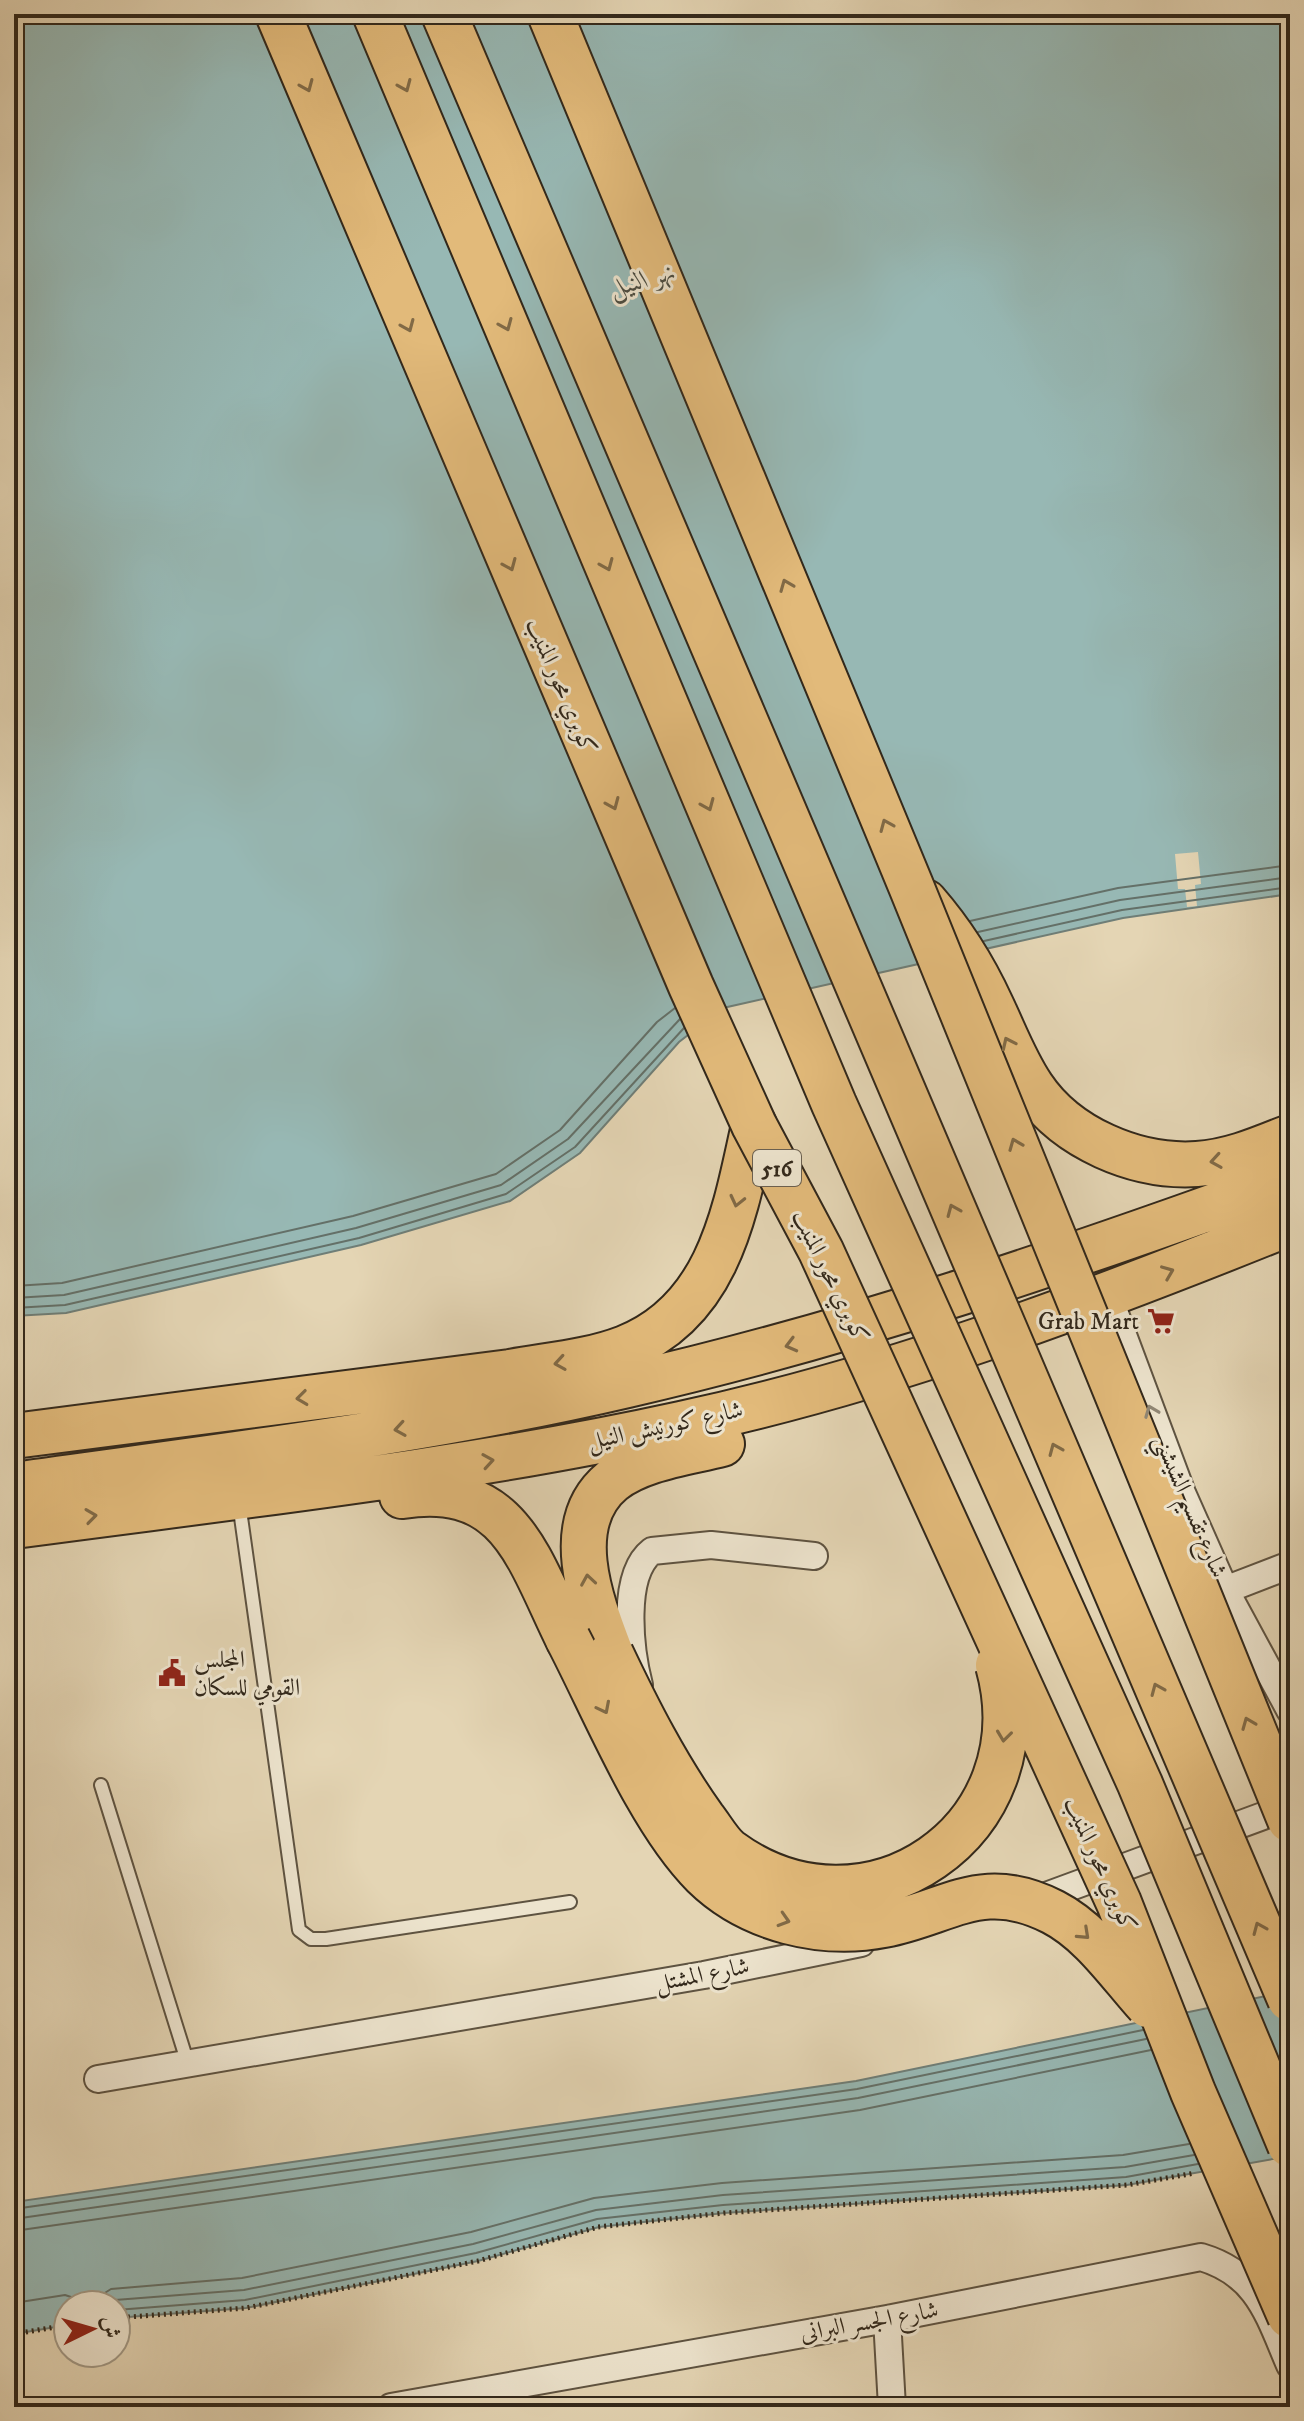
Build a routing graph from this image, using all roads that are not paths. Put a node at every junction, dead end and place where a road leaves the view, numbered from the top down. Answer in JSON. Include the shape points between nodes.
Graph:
{"nodes":[{"id":1,"x":278,"y":14,"type":"edge"},
{"id":2,"x":375,"y":14,"type":"edge"},
{"id":3,"x":444,"y":14,"type":"edge"},
{"id":4,"x":550,"y":14,"type":"edge"},
{"id":5,"x":911,"y":886,"type":"junction"},
{"id":6,"x":754,"y":1125,"type":"junction"},
{"id":7,"x":1290,"y":1137,"type":"edge"},
{"id":8,"x":1290,"y":1179,"type":"edge"},
{"id":9,"x":1290,"y":1223,"type":"edge"},
{"id":10,"x":1108,"y":1295,"type":"junction"},
{"id":11,"x":874,"y":1375,"type":"junction"},
{"id":12,"x":28,"y":1434,"type":"edge"},
{"id":13,"x":14,"y":1485,"type":"edge"},
{"id":14,"x":244,"y":1495,"type":"junction"},
{"id":15,"x":14,"y":1526,"type":"edge"},
{"id":16,"x":814,"y":1556,"type":"dead end"},
{"id":17,"x":1290,"y":1565,"type":"edge"},
{"id":18,"x":973,"y":1578,"type":"junction"},
{"id":19,"x":1225,"y":1590,"type":"junction"},
{"id":20,"x":1290,"y":1710,"type":"edge"},
{"id":21,"x":101,"y":1785,"type":"dead end"},
{"id":22,"x":1283,"y":1787,"type":"edge"},
{"id":23,"x":1290,"y":1820,"type":"edge"},
{"id":24,"x":570,"y":1902,"type":"dead end"},
{"id":25,"x":854,"y":1944,"type":"junction"},
{"id":26,"x":1290,"y":1999,"type":"edge"},
{"id":27,"x":1166,"y":2027,"type":"junction"},
{"id":28,"x":188,"y":2064,"type":"junction"},
{"id":29,"x":98,"y":2079,"type":"dead end"},
{"id":30,"x":1290,"y":2145,"type":"edge"},
{"id":31,"x":1290,"y":2316,"type":"edge"},
{"id":32,"x":887,"y":2319,"type":"junction"},
{"id":33,"x":1290,"y":2365,"type":"edge"},
{"id":34,"x":391,"y":2407,"type":"edge"},
{"id":35,"x":892,"y":2407,"type":"edge"}],
"edges":[{"from":1,"to":6,"type":"highway","name":"كوبري محور المنيب","number":"516","one_way":true,"bridge":true},
{"from":2,"to":30,"type":"highway","one_way":true,"bridge":true,"via":[[834,1104],[1140,1784]]},
{"from":26,"to":3,"type":"highway","one_way":true,"bridge":true},
{"from":5,"to":4,"type":"highway","one_way":true,"bridge":true},
{"from":7,"to":5,"type":"highway","one_way":true,"via":[[1234,1158],[1196,1164],[1120,1153],[1075,1129],[1054,1115],[1032,1087],[966,957]]},
{"from":22,"to":5,"type":"highway","one_way":true,"bridge":true},
{"from":6,"to":12,"type":"highway","one_way":true,"via":[[722,1254],[698,1292],[666,1324],[626,1347],[510,1372]]},
{"from":6,"to":18,"type":"highway","name":"كوبري محور المنيب","number":"516","bridge":true,"via":[[821,1251]]},
{"from":8,"to":13,"type":"highway","name":"شارع كورنيش النيل","one_way":true,"via":[[964,1294],[627,1385],[477,1417]]},
{"from":10,"to":9,"type":"highway","name":"شارع كورنيش النيل","one_way":true},
{"from":10,"to":11,"type":"highway","name":"شارع كورنيش النيل"},
{"from":19,"to":10,"type":"street","name":"شارع تقسيم الشيشني","one_way":true,"via":[[1182,1493]]},
{"from":14,"to":11,"type":"highway","name":"شارع كورنيش النيل","one_way":true,"via":[[486,1462],[682,1424]]},
{"from":18,"to":11,"type":"highway","one_way":true,"bridge":true,"via":[[1000,1671],[1006,1719],[1000,1767],[980,1811],[948,1847],[908,1874],[862,1888],[813,1888],[767,1875],[726,1849],[662,1755],[611,1654],[591,1600],[583,1550],[589,1512],[611,1482],[644,1464],[779,1429],[814,1415]]},
{"from":15,"to":14,"type":"highway","name":"شارع كورنيش النيل","one_way":true},
{"from":14,"to":24,"type":"lane","via":[[299,1930],[311,1939],[326,1939]]},
{"from":14,"to":27,"type":"highway","one_way":true,"bridge":true,"via":[[296,1506],[440,1492],[482,1504],[515,1534],[666,1828],[707,1878],[732,1897],[790,1923],[854,1929],[886,1925],[974,1896],[1028,1902],[1077,1927]]},
{"from":16,"to":25,"type":"street","via":[[711,1545],[652,1551],[634,1575],[636,1674],[648,1721],[688,1811],[720,1849],[758,1881],[841,1905]]},
{"from":17,"to":19,"type":"street"},
{"from":18,"to":27,"type":"highway","name":"كوبري محور المنيب","number":"516","bridge":true,"via":[[1119,1903]]},
{"from":19,"to":20,"type":"street","name":"شارع تقسيم الشيشني"},
{"from":21,"to":28,"type":"lane"},
{"from":22,"to":23,"type":"highway","bridge":true},
{"from":22,"to":25,"type":"street","name":"شارع المشتل","via":[[1076,1887],[968,1921]]},
{"from":25,"to":28,"type":"street","name":"شارع المشتل"},
{"from":27,"to":31,"type":"highway","name":"كوبري محور المنيب","number":"516","bridge":true},
{"from":28,"to":29,"type":"street","name":"شارع المشتل"},
{"from":32,"to":33,"type":"street","name":"شارع الجسر البرانى","via":[[1201,2257],[1228,2265],[1250,2284]]},
{"from":32,"to":34,"type":"street","name":"شارع الجسر البرانى"},
{"from":32,"to":35,"type":"street"}]}
